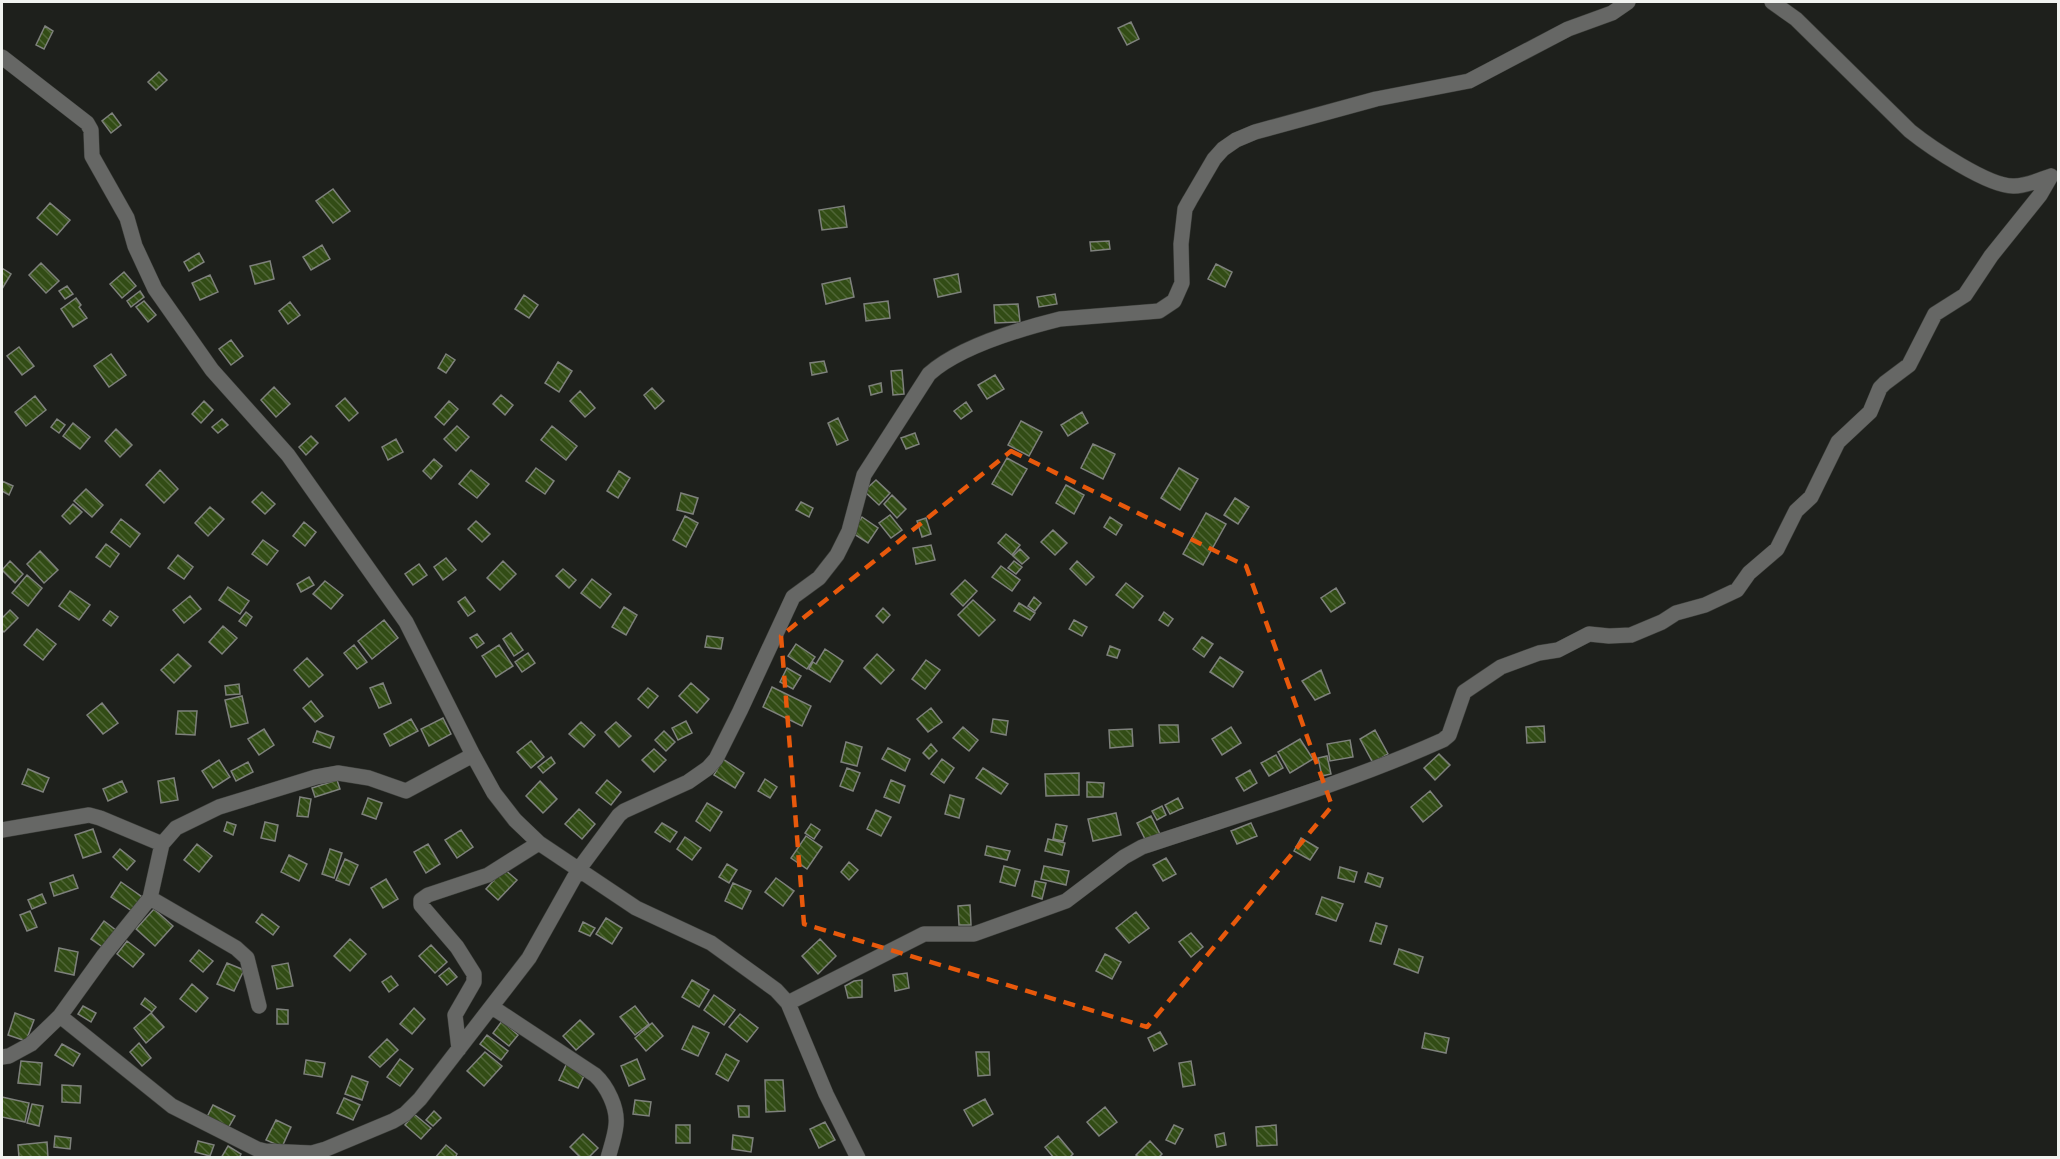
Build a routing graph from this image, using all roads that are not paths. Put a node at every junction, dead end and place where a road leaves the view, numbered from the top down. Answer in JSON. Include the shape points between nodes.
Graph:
{"nodes":[{"id":1,"x":1628,"y":2,"type":"edge"},
{"id":2,"x":1772,"y":2,"type":"edge"},
{"id":3,"x":2,"y":57,"type":"edge"},
{"id":4,"x":2055,"y":174,"type":"edge"},
{"id":5,"x":473,"y":755,"type":"junction"},
{"id":6,"x":2,"y":830,"type":"edge"},
{"id":7,"x":539,"y":843,"type":"junction"},
{"id":8,"x":162,"y":844,"type":"junction"},
{"id":9,"x":579,"y":869,"type":"junction"},
{"id":10,"x":150,"y":898,"type":"junction"},
{"id":11,"x":788,"y":1003,"type":"junction"},
{"id":12,"x":259,"y":1006,"type":"dead end"},
{"id":13,"x":492,"y":1007,"type":"junction"},
{"id":14,"x":60,"y":1016,"type":"junction"},
{"id":15,"x":459,"y":1049,"type":"junction"},
{"id":16,"x":2,"y":1057,"type":"edge"},
{"id":17,"x":608,"y":1158,"type":"edge"},
{"id":18,"x":858,"y":1158,"type":"edge"}],
"edges":[{"from":1,"to":9,"type":"street","via":[[1469,81],[1376,99],[1236,140],[1214,159],[1185,209],[1182,283],[1174,301],[1159,311],[1048,322],[986,342],[934,369],[864,475],[849,531],[837,555],[819,578],[793,597],[716,759],[688,782],[619,815]]},
{"from":2,"to":4,"type":"street","via":[[1796,18],[1924,142],[1996,182],[2030,184]]},
{"from":3,"to":5,"type":"street","via":[[87,123],[92,156],[127,218],[155,289],[212,370],[288,455],[406,622]]},
{"from":4,"to":11,"type":"street","via":[[1965,295],[1935,314],[1913,360],[1880,388],[1870,412],[1838,442],[1811,497],[1796,511],[1777,549],[1753,568],[1733,593],[1631,634],[1589,634],[1558,650],[1501,667],[1464,692],[1449,735],[1443,740],[1391,764],[1142,847],[1066,901],[975,934],[924,934]]},
{"from":5,"to":7,"type":"street","via":[[494,793]]},
{"from":5,"to":8,"type":"street","via":[[406,791],[369,778],[338,773],[316,777],[207,812],[176,828]]},
{"from":6,"to":8,"type":"street","via":[[89,815]]},
{"from":7,"to":9,"type":"street"},
{"from":7,"to":15,"type":"street","via":[[488,875],[421,900],[474,974],[474,982],[455,1015]]},
{"from":8,"to":10,"type":"street"},
{"from":9,"to":11,"type":"street","via":[[642,912],[711,943]]},
{"from":9,"to":13,"type":"street","via":[[529,958]]},
{"from":10,"to":12,"type":"street","via":[[247,958]]},
{"from":10,"to":14,"type":"street"},
{"from":11,"to":18,"type":"street"},
{"from":13,"to":15,"type":"street"},
{"from":13,"to":17,"type":"street","via":[[604,1083],[616,1114]]},
{"from":14,"to":15,"type":"street","via":[[172,1106],[265,1151],[312,1153],[393,1121],[420,1099]]},
{"from":14,"to":16,"type":"street","via":[[31,1044]]}]}
